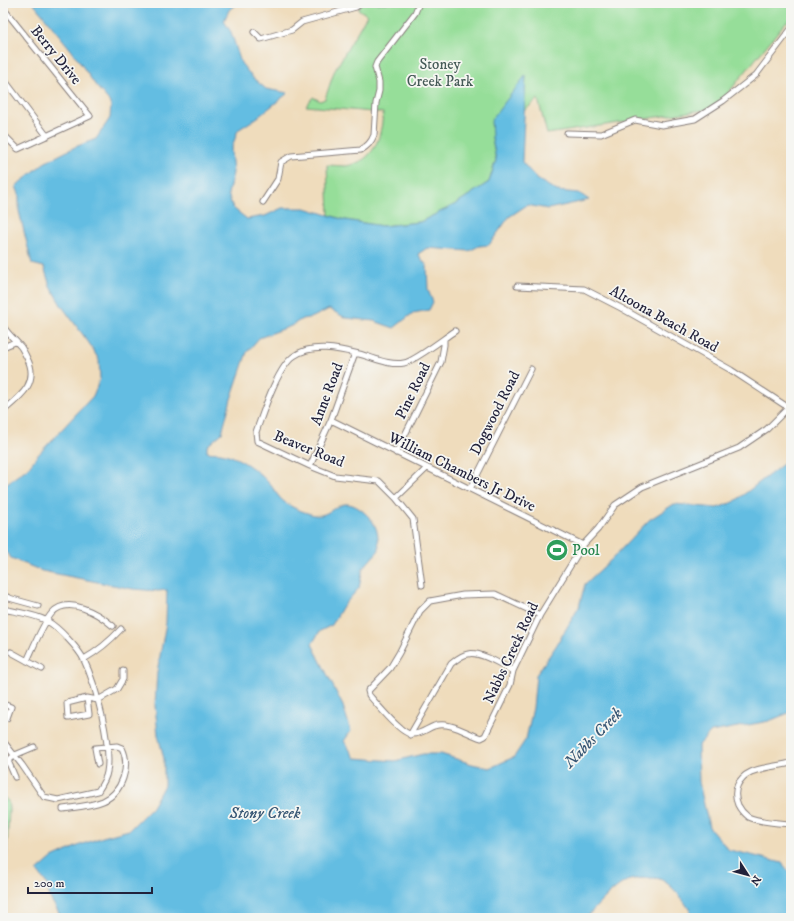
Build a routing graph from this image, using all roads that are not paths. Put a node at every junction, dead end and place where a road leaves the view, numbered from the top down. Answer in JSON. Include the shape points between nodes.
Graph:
{"nodes":[{"id":1,"x":362,"y":3,"type":"edge"},
{"id":2,"x":419,"y":3,"type":"edge"},
{"id":3,"x":3,"y":8,"type":"edge"},
{"id":4,"x":791,"y":29,"type":"edge"},
{"id":5,"x":254,"y":32,"type":"dead end"},
{"id":6,"x":3,"y":78,"type":"edge"},
{"id":7,"x":567,"y":133,"type":"dead end"},
{"id":8,"x":3,"y":134,"type":"edge"},
{"id":9,"x":46,"y":136,"type":"junction"},
{"id":10,"x":263,"y":202,"type":"dead end"},
{"id":11,"x":516,"y":286,"type":"dead end"},
{"id":12,"x":3,"y":326,"type":"edge"},
{"id":13,"x":455,"y":331,"type":"dead end"},
{"id":14,"x":444,"y":339,"type":"junction"},
{"id":15,"x":15,"y":342,"type":"junction"},
{"id":16,"x":3,"y":346,"type":"edge"},
{"id":17,"x":355,"y":353,"type":"junction"},
{"id":18,"x":531,"y":369,"type":"dead end"},
{"id":19,"x":790,"y":406,"type":"edge"},
{"id":20,"x":3,"y":411,"type":"edge"},
{"id":21,"x":331,"y":420,"type":"junction"},
{"id":22,"x":396,"y":453,"type":"junction"},
{"id":23,"x":310,"y":466,"type":"junction"},
{"id":24,"x":428,"y":468,"type":"junction"},
{"id":25,"x":470,"y":489,"type":"junction"},
{"id":26,"x":396,"y":498,"type":"junction"},
{"id":27,"x":583,"y":545,"type":"junction"},
{"id":28,"x":422,"y":585,"type":"dead end"},
{"id":29,"x":3,"y":595,"type":"edge"},
{"id":30,"x":38,"y":606,"type":"dead end"},
{"id":31,"x":3,"y":609,"type":"edge"},
{"id":32,"x":540,"y":615,"type":"junction"},
{"id":33,"x":47,"y":621,"type":"junction"},
{"id":34,"x":113,"y":626,"type":"dead end"},
{"id":35,"x":121,"y":629,"type":"dead end"},
{"id":36,"x":11,"y":652,"type":"dead end"},
{"id":37,"x":84,"y":660,"type":"junction"},
{"id":38,"x":27,"y":661,"type":"junction"},
{"id":39,"x":42,"y":669,"type":"dead end"},
{"id":40,"x":123,"y":671,"type":"dead end"},
{"id":41,"x":513,"y":671,"type":"junction"},
{"id":42,"x":87,"y":698,"type":"junction"},
{"id":43,"x":98,"y":700,"type":"junction"},
{"id":44,"x":3,"y":704,"type":"edge"},
{"id":45,"x":3,"y":717,"type":"edge"},
{"id":46,"x":410,"y":734,"type":"junction"},
{"id":47,"x":3,"y":742,"type":"edge"},
{"id":48,"x":107,"y":746,"type":"junction"},
{"id":49,"x":34,"y":747,"type":"dead end"},
{"id":50,"x":15,"y":755,"type":"junction"},
{"id":51,"x":791,"y":763,"type":"edge"},
{"id":52,"x":98,"y":764,"type":"dead end"},
{"id":53,"x":14,"y":777,"type":"dead end"},
{"id":54,"x":98,"y":791,"type":"junction"},
{"id":55,"x":104,"y":801,"type":"junction"},
{"id":56,"x":63,"y":809,"type":"dead end"},
{"id":57,"x":791,"y":824,"type":"edge"}],
"edges":[{"from":1,"to":5,"type":"street","via":[[356,7],[302,22],[292,30],[261,39]]},
{"from":2,"to":10,"type":"street","via":[[415,13],[375,67],[379,91],[375,128],[369,145],[361,150],[291,156],[281,162],[278,179]]},
{"from":3,"to":9,"type":"street","name":"Berry Drive","via":[[90,116]]},
{"from":4,"to":7,"type":"street","via":[[756,75],[695,119],[662,125],[635,120],[601,134]]},
{"from":6,"to":9,"type":"street"},
{"from":8,"to":9,"type":"street","via":[[18,149]]},
{"from":11,"to":19,"type":"street","name":"Altoona Beach Road","via":[[584,289],[731,370]]},
{"from":12,"to":15,"type":"street"},
{"from":13,"to":14,"type":"street"},
{"from":14,"to":17,"type":"street","via":[[404,363]]},
{"from":14,"to":22,"type":"street","name":"Pine Road","via":[[441,362]]},
{"from":15,"to":16,"type":"street"},
{"from":15,"to":20,"type":"street","via":[[22,348],[31,365],[31,378],[27,388]]},
{"from":17,"to":21,"type":"street","name":"Anne Road"},
{"from":17,"to":23,"type":"street","name":"Beaver Road","via":[[324,348],[295,356],[282,369],[256,432],[257,441]]},
{"from":18,"to":25,"type":"street","name":"Dogwood Road"},
{"from":19,"to":27,"type":"street","name":"Nabbs Creek Road","via":[[767,428],[739,448],[642,487],[615,505]]},
{"from":21,"to":22,"type":"street","name":"William Chambers Jr Drive"},
{"from":21,"to":23,"type":"street","name":"Anne Road"},
{"from":22,"to":24,"type":"street","name":"William Chambers Jr Drive"},
{"from":23,"to":26,"type":"street","name":"Beaver Road","via":[[335,476],[379,481]]},
{"from":24,"to":25,"type":"street","name":"William Chambers Jr Drive"},
{"from":24,"to":26,"type":"street"},
{"from":25,"to":27,"type":"street","name":"William Chambers Jr Drive"},
{"from":26,"to":28,"type":"street","name":"Beaver Road","via":[[414,519]]},
{"from":27,"to":32,"type":"street","name":"Nabbs Creek Road"},
{"from":29,"to":30,"type":"street"},
{"from":31,"to":33,"type":"street"},
{"from":32,"to":41,"type":"street","name":"Nabbs Creek Road"},
{"from":32,"to":46,"type":"street","via":[[495,594],[463,595],[430,601],[420,611],[390,668],[368,691],[368,695],[400,730]]},
{"from":33,"to":34,"type":"street","via":[[61,606],[77,606]]},
{"from":33,"to":37,"type":"street","via":[[66,636]]},
{"from":33,"to":38,"type":"street"},
{"from":35,"to":37,"type":"street"},
{"from":36,"to":38,"type":"street"},
{"from":37,"to":43,"type":"street"},
{"from":38,"to":39,"type":"street"},
{"from":40,"to":43,"type":"street","via":[[124,679],[117,689]]},
{"from":41,"to":46,"type":"street","via":[[482,656],[469,654],[460,657],[451,664]]},
{"from":41,"to":46,"type":"street","name":"Nabbs Creek Road","via":[[510,685],[485,736],[481,738],[444,725]]},
{"from":42,"to":42,"type":"street","via":[[67,703],[68,718],[89,714]]},
{"from":42,"to":43,"type":"street"},
{"from":43,"to":48,"type":"street"},
{"from":44,"to":45,"type":"street","via":[[11,707],[7,718]]},
{"from":47,"to":50,"type":"street"},
{"from":48,"to":52,"type":"street","via":[[95,748]]},
{"from":48,"to":54,"type":"street","via":[[108,772]]},
{"from":48,"to":55,"type":"street","via":[[122,748],[126,760],[125,774],[116,791]]},
{"from":49,"to":50,"type":"street"},
{"from":50,"to":53,"type":"street","via":[[8,761]]},
{"from":50,"to":54,"type":"street","via":[[44,797],[58,800]]},
{"from":51,"to":57,"type":"street","via":[[752,771],[743,777],[735,791],[740,810],[747,817]]},
{"from":54,"to":55,"type":"street"},
{"from":55,"to":56,"type":"street"}]}
